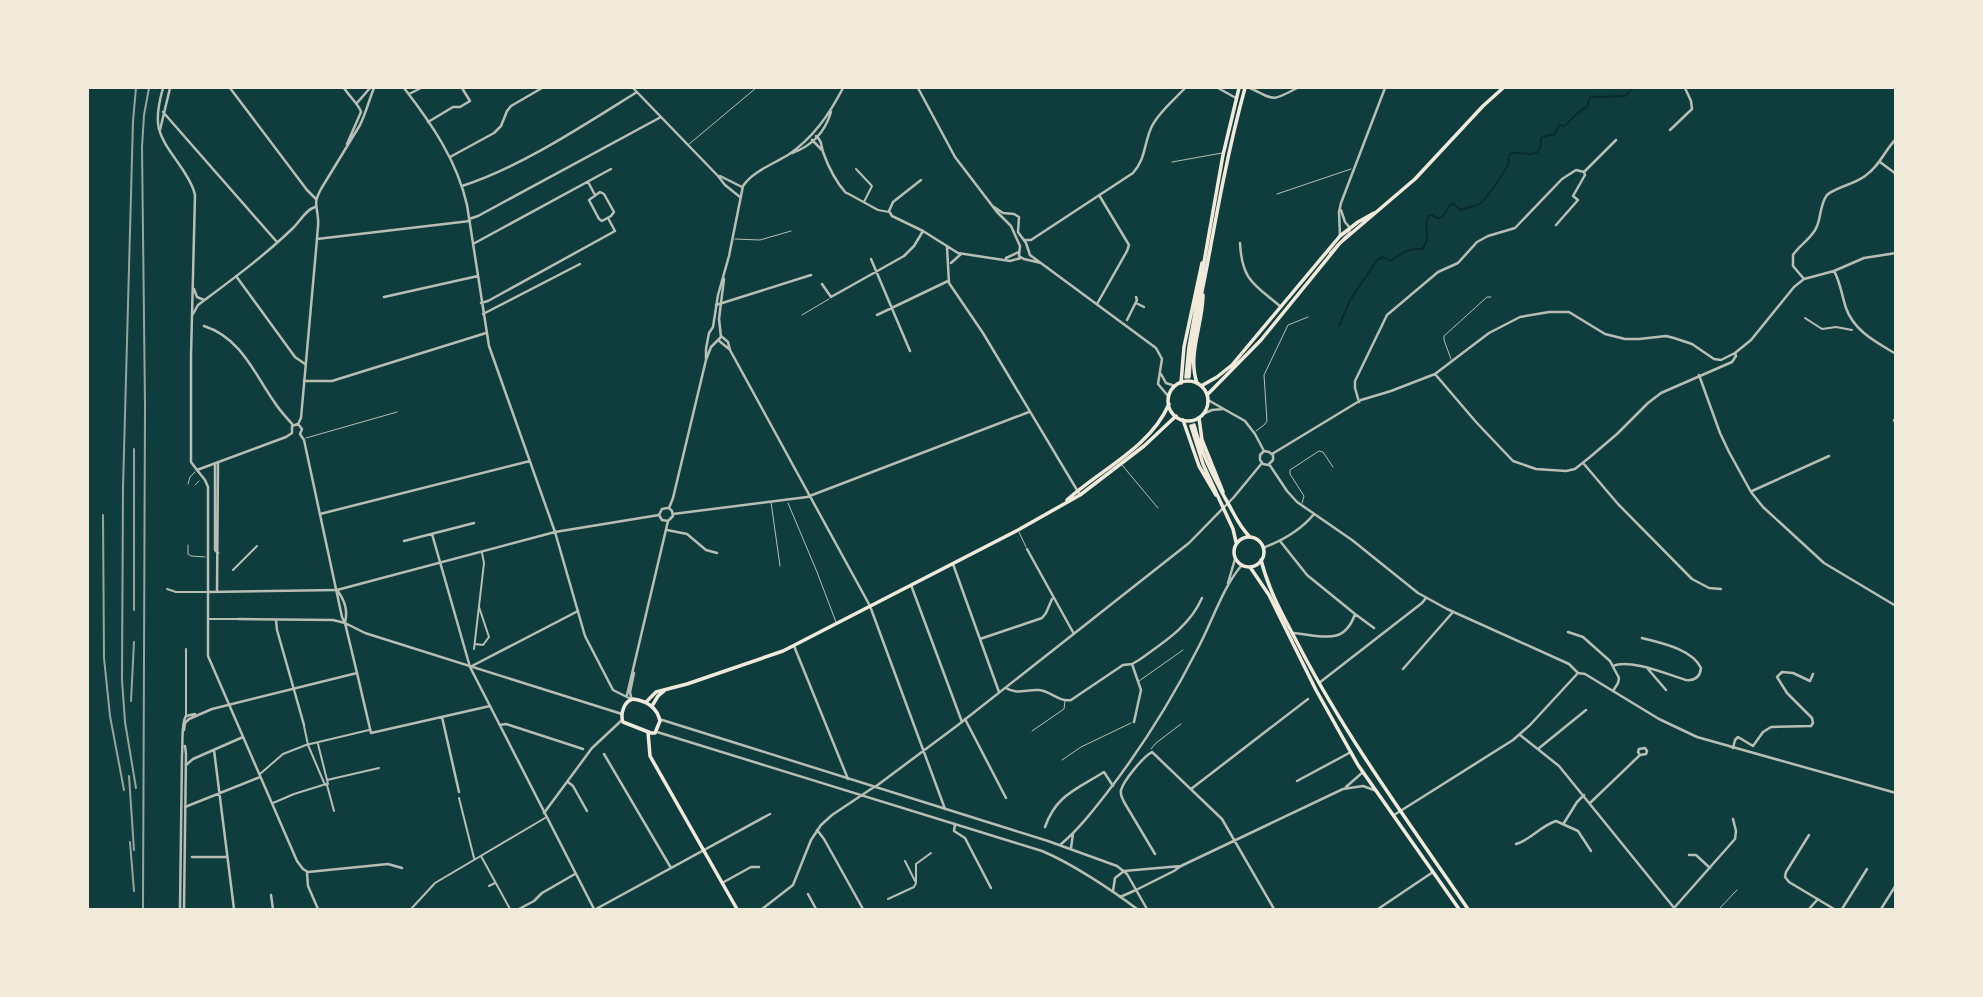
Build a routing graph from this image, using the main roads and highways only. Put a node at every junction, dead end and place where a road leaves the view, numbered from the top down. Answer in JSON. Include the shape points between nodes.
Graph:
{"nodes":[{"id":1,"x":1239,"y":88,"type":"edge"},
{"id":2,"x":1247,"y":88,"type":"edge"},
{"id":3,"x":1503,"y":88,"type":"edge"},
{"id":4,"x":1379,"y":210,"type":"junction"},
{"id":5,"x":1208,"y":241,"type":"junction"},
{"id":6,"x":1203,"y":288,"type":"junction"},
{"id":7,"x":1281,"y":307,"type":"junction"},
{"id":8,"x":1274,"y":325,"type":"junction"},
{"id":9,"x":1181,"y":383,"type":"junction"},
{"id":10,"x":1196,"y":383,"type":"junction"},
{"id":11,"x":1201,"y":386,"type":"junction"},
{"id":12,"x":1208,"y":397,"type":"junction"},
{"id":13,"x":1169,"y":404,"type":"junction"},
{"id":14,"x":1176,"y":416,"type":"junction"},
{"id":15,"x":1201,"y":416,"type":"junction"},
{"id":16,"x":1183,"y":420,"type":"junction"},
{"id":17,"x":1119,"y":462,"type":"junction"},
{"id":18,"x":1225,"y":497,"type":"junction"},
{"id":19,"x":1220,"y":501,"type":"junction"},
{"id":20,"x":1248,"y":536,"type":"junction"},
{"id":21,"x":1236,"y":542,"type":"junction"},
{"id":22,"x":1261,"y":561,"type":"junction"},
{"id":23,"x":1250,"y":567,"type":"junction"},
{"id":24,"x":666,"y":690,"type":"junction"},
{"id":25,"x":646,"y":702,"type":"junction"},
{"id":26,"x":652,"y":706,"type":"junction"},
{"id":27,"x":648,"y":732,"type":"junction"},
{"id":28,"x":655,"y":732,"type":"junction"},
{"id":29,"x":1357,"y":746,"type":"junction"},
{"id":30,"x":650,"y":748,"type":"junction"},
{"id":31,"x":1351,"y":751,"type":"junction"},
{"id":32,"x":1367,"y":760,"type":"junction"},
{"id":33,"x":1359,"y":765,"type":"junction"},
{"id":34,"x":1363,"y":772,"type":"junction"},
{"id":35,"x":1376,"y":775,"type":"junction"},
{"id":36,"x":1441,"y":869,"type":"junction"},
{"id":37,"x":1433,"y":872,"type":"junction"},
{"id":38,"x":737,"y":909,"type":"edge"},
{"id":39,"x":1459,"y":909,"type":"edge"},
{"id":40,"x":1468,"y":909,"type":"edge"}],
"edges":[{"from":1,"to":5,"type":"main road"},
{"from":2,"to":6,"type":"main road","via":[[1233,135]]},
{"from":3,"to":4,"type":"main road","via":[[1421,174]]},
{"from":4,"to":7,"type":"main road","via":[[1340,236]]},
{"from":4,"to":8,"type":"main road","via":[[1345,238]]},
{"from":5,"to":6,"type":"main road","via":[[1190,339],[1188,377]]},
{"from":5,"to":9,"type":"main road","via":[[1184,347]]},
{"from":6,"to":10,"type":"main road","via":[[1194,361]]},
{"from":7,"to":8,"type":"main road"},
{"from":7,"to":11,"type":"main road","via":[[1232,365]]},
{"from":8,"to":12,"type":"main road"},
{"from":9,"to":10,"type":"main road"},
{"from":9,"to":13,"type":"main road","via":[[1175,386]]},
{"from":10,"to":11,"type":"main road"},
{"from":11,"to":12,"type":"main road"},
{"from":12,"to":15,"type":"main road"},
{"from":13,"to":14,"type":"main road"},
{"from":13,"to":17,"type":"main road","via":[[1151,433]]},
{"from":14,"to":16,"type":"main road"},
{"from":14,"to":17,"type":"main road"},
{"from":15,"to":16,"type":"main road"},
{"from":15,"to":18,"type":"main road","via":[[1202,440]]},
{"from":16,"to":19,"type":"main road","via":[[1199,466]]},
{"from":17,"to":24,"type":"main road","via":[[1018,530],[794,646]]},
{"from":18,"to":19,"type":"main road","via":[[1193,426]]},
{"from":18,"to":20,"type":"main road"},
{"from":19,"to":21,"type":"main road"},
{"from":20,"to":21,"type":"main road"},
{"from":20,"to":22,"type":"main road","via":[[1258,539],[1264,548]]},
{"from":21,"to":23,"type":"main road","via":[[1235,559]]},
{"from":22,"to":23,"type":"main road"},
{"from":22,"to":29,"type":"main road","via":[[1268,585]]},
{"from":23,"to":31,"type":"main road"},
{"from":24,"to":25,"type":"main road","via":[[655,692]]},
{"from":24,"to":26,"type":"main road"},
{"from":25,"to":26,"type":"main road"},
{"from":25,"to":27,"type":"main road","via":[[630,698],[622,717],[628,726]]},
{"from":26,"to":28,"type":"main road","via":[[659,719]]},
{"from":27,"to":28,"type":"main road"},
{"from":27,"to":30,"type":"main road"},
{"from":28,"to":30,"type":"main road"},
{"from":29,"to":31,"type":"main road"},
{"from":29,"to":32,"type":"main road"},
{"from":30,"to":38,"type":"main road","via":[[650,756]]},
{"from":31,"to":33,"type":"main road"},
{"from":32,"to":33,"type":"main road"},
{"from":32,"to":35,"type":"main road"},
{"from":33,"to":34,"type":"main road"},
{"from":34,"to":35,"type":"main road"},
{"from":34,"to":37,"type":"main road"},
{"from":35,"to":36,"type":"main road"},
{"from":36,"to":37,"type":"main road"},
{"from":36,"to":40,"type":"main road"},
{"from":37,"to":39,"type":"main road"}]}
